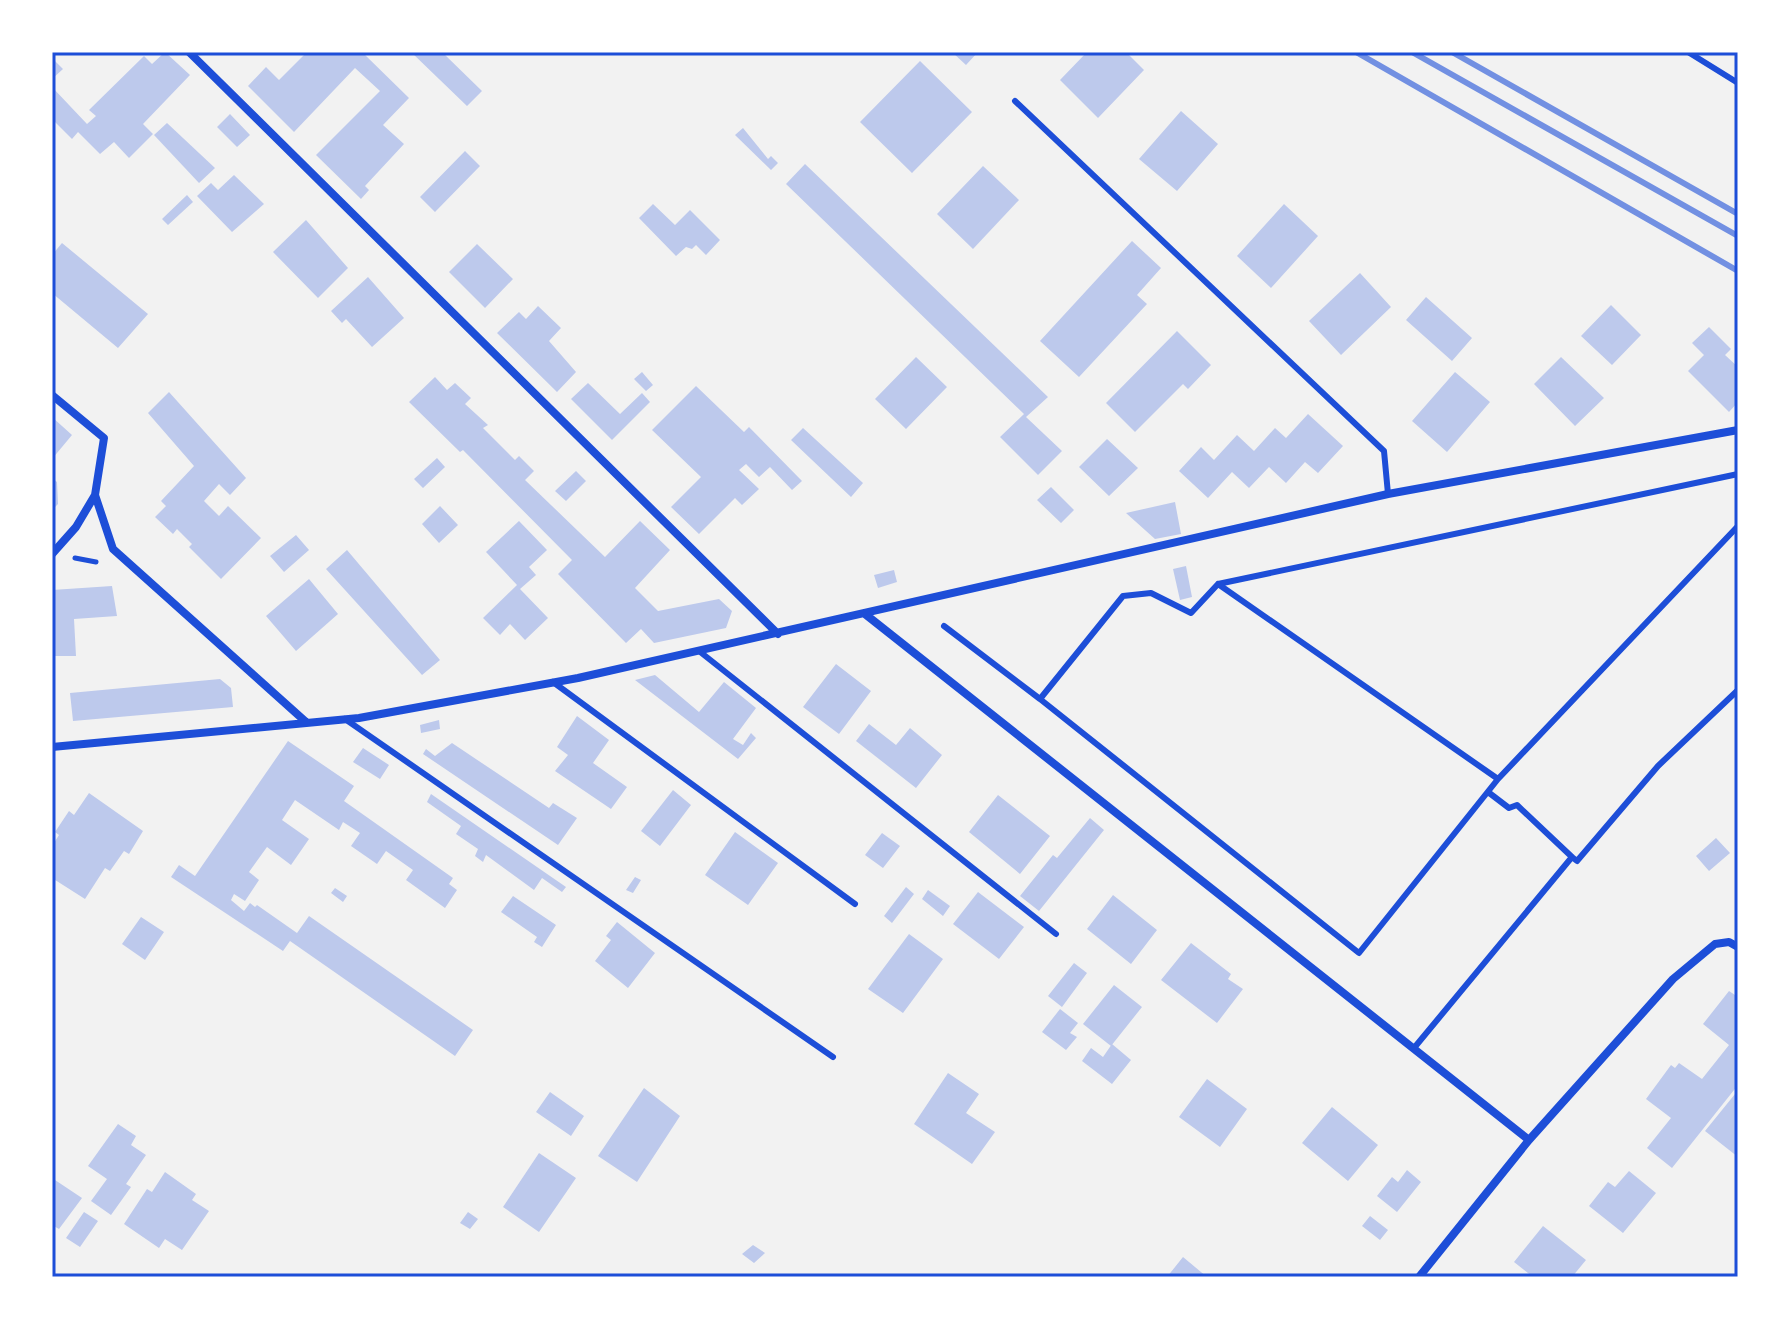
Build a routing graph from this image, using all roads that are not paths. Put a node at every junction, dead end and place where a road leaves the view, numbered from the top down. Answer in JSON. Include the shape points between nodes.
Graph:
{"nodes":[{"id":1,"x":189,"y":52,"type":"edge"},
{"id":2,"x":1688,"y":52,"type":"edge"},
{"id":3,"x":1738,"y":83,"type":"edge"},
{"id":4,"x":1015,"y":101,"type":"dead end"},
{"id":5,"x":52,"y":395,"type":"edge"},
{"id":6,"x":1738,"y":430,"type":"edge"},
{"id":7,"x":1738,"y":474,"type":"edge"},
{"id":8,"x":1388,"y":494,"type":"junction"},
{"id":9,"x":95,"y":495,"type":"junction"},
{"id":10,"x":1738,"y":526,"type":"edge"},
{"id":11,"x":53,"y":554,"type":"edge"},
{"id":12,"x":1218,"y":584,"type":"junction"},
{"id":13,"x":865,"y":614,"type":"junction"},
{"id":14,"x":944,"y":626,"type":"dead end"},
{"id":15,"x":778,"y":634,"type":"junction"},
{"id":16,"x":699,"y":651,"type":"junction"},
{"id":17,"x":553,"y":682,"type":"junction"},
{"id":18,"x":1738,"y":690,"type":"edge"},
{"id":19,"x":1040,"y":699,"type":"junction"},
{"id":20,"x":345,"y":719,"type":"junction"},
{"id":21,"x":306,"y":722,"type":"junction"},
{"id":22,"x":52,"y":747,"type":"edge"},
{"id":23,"x":1498,"y":779,"type":"junction"},
{"id":24,"x":1488,"y":792,"type":"junction"},
{"id":25,"x":1572,"y":857,"type":"junction"},
{"id":26,"x":855,"y":904,"type":"dead end"},
{"id":27,"x":1056,"y":934,"type":"dead end"},
{"id":28,"x":1738,"y":947,"type":"edge"},
{"id":29,"x":1414,"y":1048,"type":"junction"},
{"id":30,"x":833,"y":1057,"type":"dead end"},
{"id":31,"x":1529,"y":1140,"type":"junction"},
{"id":32,"x":1419,"y":1277,"type":"edge"}],
"edges":[{"from":1,"to":15,"type":"street"},
{"from":2,"to":3,"type":"lane"},
{"from":4,"to":8,"type":"lane","via":[[1384,451]]},
{"from":5,"to":9,"type":"street","via":[[104,438]]},
{"from":6,"to":8,"type":"street"},
{"from":7,"to":12,"type":"lane"},
{"from":8,"to":13,"type":"street"},
{"from":9,"to":11,"type":"street"},
{"from":9,"to":21,"type":"street","via":[[113,549]]},
{"from":10,"to":23,"type":"lane"},
{"from":12,"to":19,"type":"lane","via":[[1191,613],[1151,593],[1123,596]]},
{"from":12,"to":23,"type":"lane"},
{"from":13,"to":15,"type":"street"},
{"from":13,"to":29,"type":"street"},
{"from":14,"to":19,"type":"lane"},
{"from":15,"to":16,"type":"street"},
{"from":16,"to":17,"type":"street"},
{"from":16,"to":27,"type":"lane"},
{"from":17,"to":20,"type":"street"},
{"from":17,"to":26,"type":"lane"},
{"from":18,"to":25,"type":"lane","via":[[1658,766],[1577,861]]},
{"from":19,"to":24,"type":"lane","via":[[1359,953]]},
{"from":20,"to":21,"type":"street"},
{"from":20,"to":30,"type":"lane"},
{"from":21,"to":22,"type":"street"},
{"from":23,"to":24,"type":"lane"},
{"from":24,"to":25,"type":"lane","via":[[1509,808],[1517,805]]},
{"from":25,"to":29,"type":"lane"},
{"from":28,"to":31,"type":"street","via":[[1715,944],[1673,979]]},
{"from":29,"to":31,"type":"street"},
{"from":31,"to":32,"type":"street"}]}
